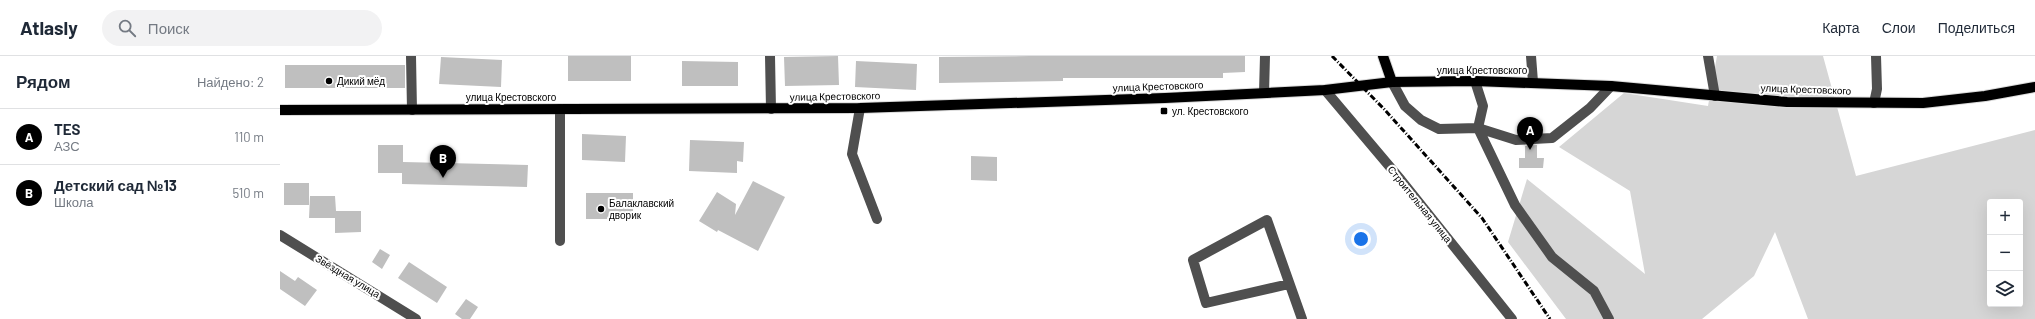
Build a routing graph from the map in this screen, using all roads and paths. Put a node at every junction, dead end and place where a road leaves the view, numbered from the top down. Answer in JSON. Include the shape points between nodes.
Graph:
{"nodes":[{"id":1,"x":411,"y":56,"type":"edge"},
{"id":2,"x":770,"y":56,"type":"edge"},
{"id":3,"x":1265,"y":56,"type":"edge"},
{"id":4,"x":1383,"y":56,"type":"edge"},
{"id":5,"x":1531,"y":56,"type":"edge"},
{"id":6,"x":1708,"y":56,"type":"edge"},
{"id":7,"x":1876,"y":56,"type":"edge"},
{"id":8,"x":1475,"y":81,"type":"junction"},
{"id":9,"x":1392,"y":82,"type":"junction"},
{"id":10,"x":1533,"y":82,"type":"junction"},
{"id":11,"x":1611,"y":86,"type":"junction"},
{"id":12,"x":2035,"y":87,"type":"edge"},
{"id":13,"x":1325,"y":90,"type":"junction"},
{"id":14,"x":1264,"y":93,"type":"junction"},
{"id":15,"x":1715,"y":96,"type":"junction"},
{"id":16,"x":1874,"y":103,"type":"junction"},
{"id":17,"x":860,"y":108,"type":"junction"},
{"id":18,"x":560,"y":109,"type":"junction"},
{"id":19,"x":771,"y":109,"type":"junction"},
{"id":20,"x":280,"y":110,"type":"edge"},
{"id":21,"x":412,"y":110,"type":"junction"},
{"id":22,"x":1478,"y":128,"type":"junction"},
{"id":23,"x":877,"y":219,"type":"dead end"},
{"id":24,"x":280,"y":235,"type":"edge"},
{"id":25,"x":560,"y":241,"type":"dead end"},
{"id":26,"x":1290,"y":284,"type":"junction"},
{"id":27,"x":416,"y":319,"type":"edge"},
{"id":28,"x":1302,"y":319,"type":"edge"},
{"id":29,"x":1512,"y":319,"type":"edge"},
{"id":30,"x":1609,"y":319,"type":"edge"}],
"edges":[{"from":1,"to":21,"type":"street"},
{"from":2,"to":19,"type":"street"},
{"from":3,"to":14,"type":"street"},
{"from":4,"to":9,"type":"main road"},
{"from":5,"to":10,"type":"street"},
{"from":6,"to":15,"type":"street"},
{"from":7,"to":16,"type":"street","via":[[1877,89]]},
{"from":8,"to":9,"type":"main road","name":"улица Крестовского"},
{"from":8,"to":10,"type":"main road","name":"улица Крестовского"},
{"from":8,"to":22,"type":"street","via":[[1483,106]]},
{"from":9,"to":13,"type":"main road","name":"улица Крестовского"},
{"from":9,"to":22,"type":"street","via":[[1405,106],[1421,120],[1439,129]]},
{"from":10,"to":11,"type":"main road","name":"улица Крестовского"},
{"from":11,"to":15,"type":"main road","name":"улица Крестовского"},
{"from":11,"to":22,"type":"street","via":[[1590,108],[1552,138],[1516,140]]},
{"from":12,"to":16,"type":"main road","name":"улица Крестовского","via":[[1923,104]]},
{"from":13,"to":14,"type":"main road","name":"улица Крестовского"},
{"from":13,"to":29,"type":"street","name":"Строительная улица"},
{"from":14,"to":17,"type":"main road","name":"улица Крестовского"},
{"from":15,"to":16,"type":"main road","name":"улица Крестовского","via":[[1787,102]]},
{"from":17,"to":19,"type":"main road","name":"улица Крестовского"},
{"from":17,"to":23,"type":"street","via":[[852,154]]},
{"from":18,"to":19,"type":"main road","name":"улица Крестовского"},
{"from":18,"to":21,"type":"main road","name":"улица Крестовского"},
{"from":18,"to":25,"type":"street"},
{"from":20,"to":21,"type":"main road","name":"улица Крестовского"},
{"from":22,"to":30,"type":"street","via":[[1515,205],[1552,257],[1594,291]]},
{"from":24,"to":27,"type":"street","name":"Звёздная улица"},
{"from":26,"to":26,"type":"street","via":[[1267,220],[1193,260],[1206,303]]},
{"from":26,"to":28,"type":"street"}]}
